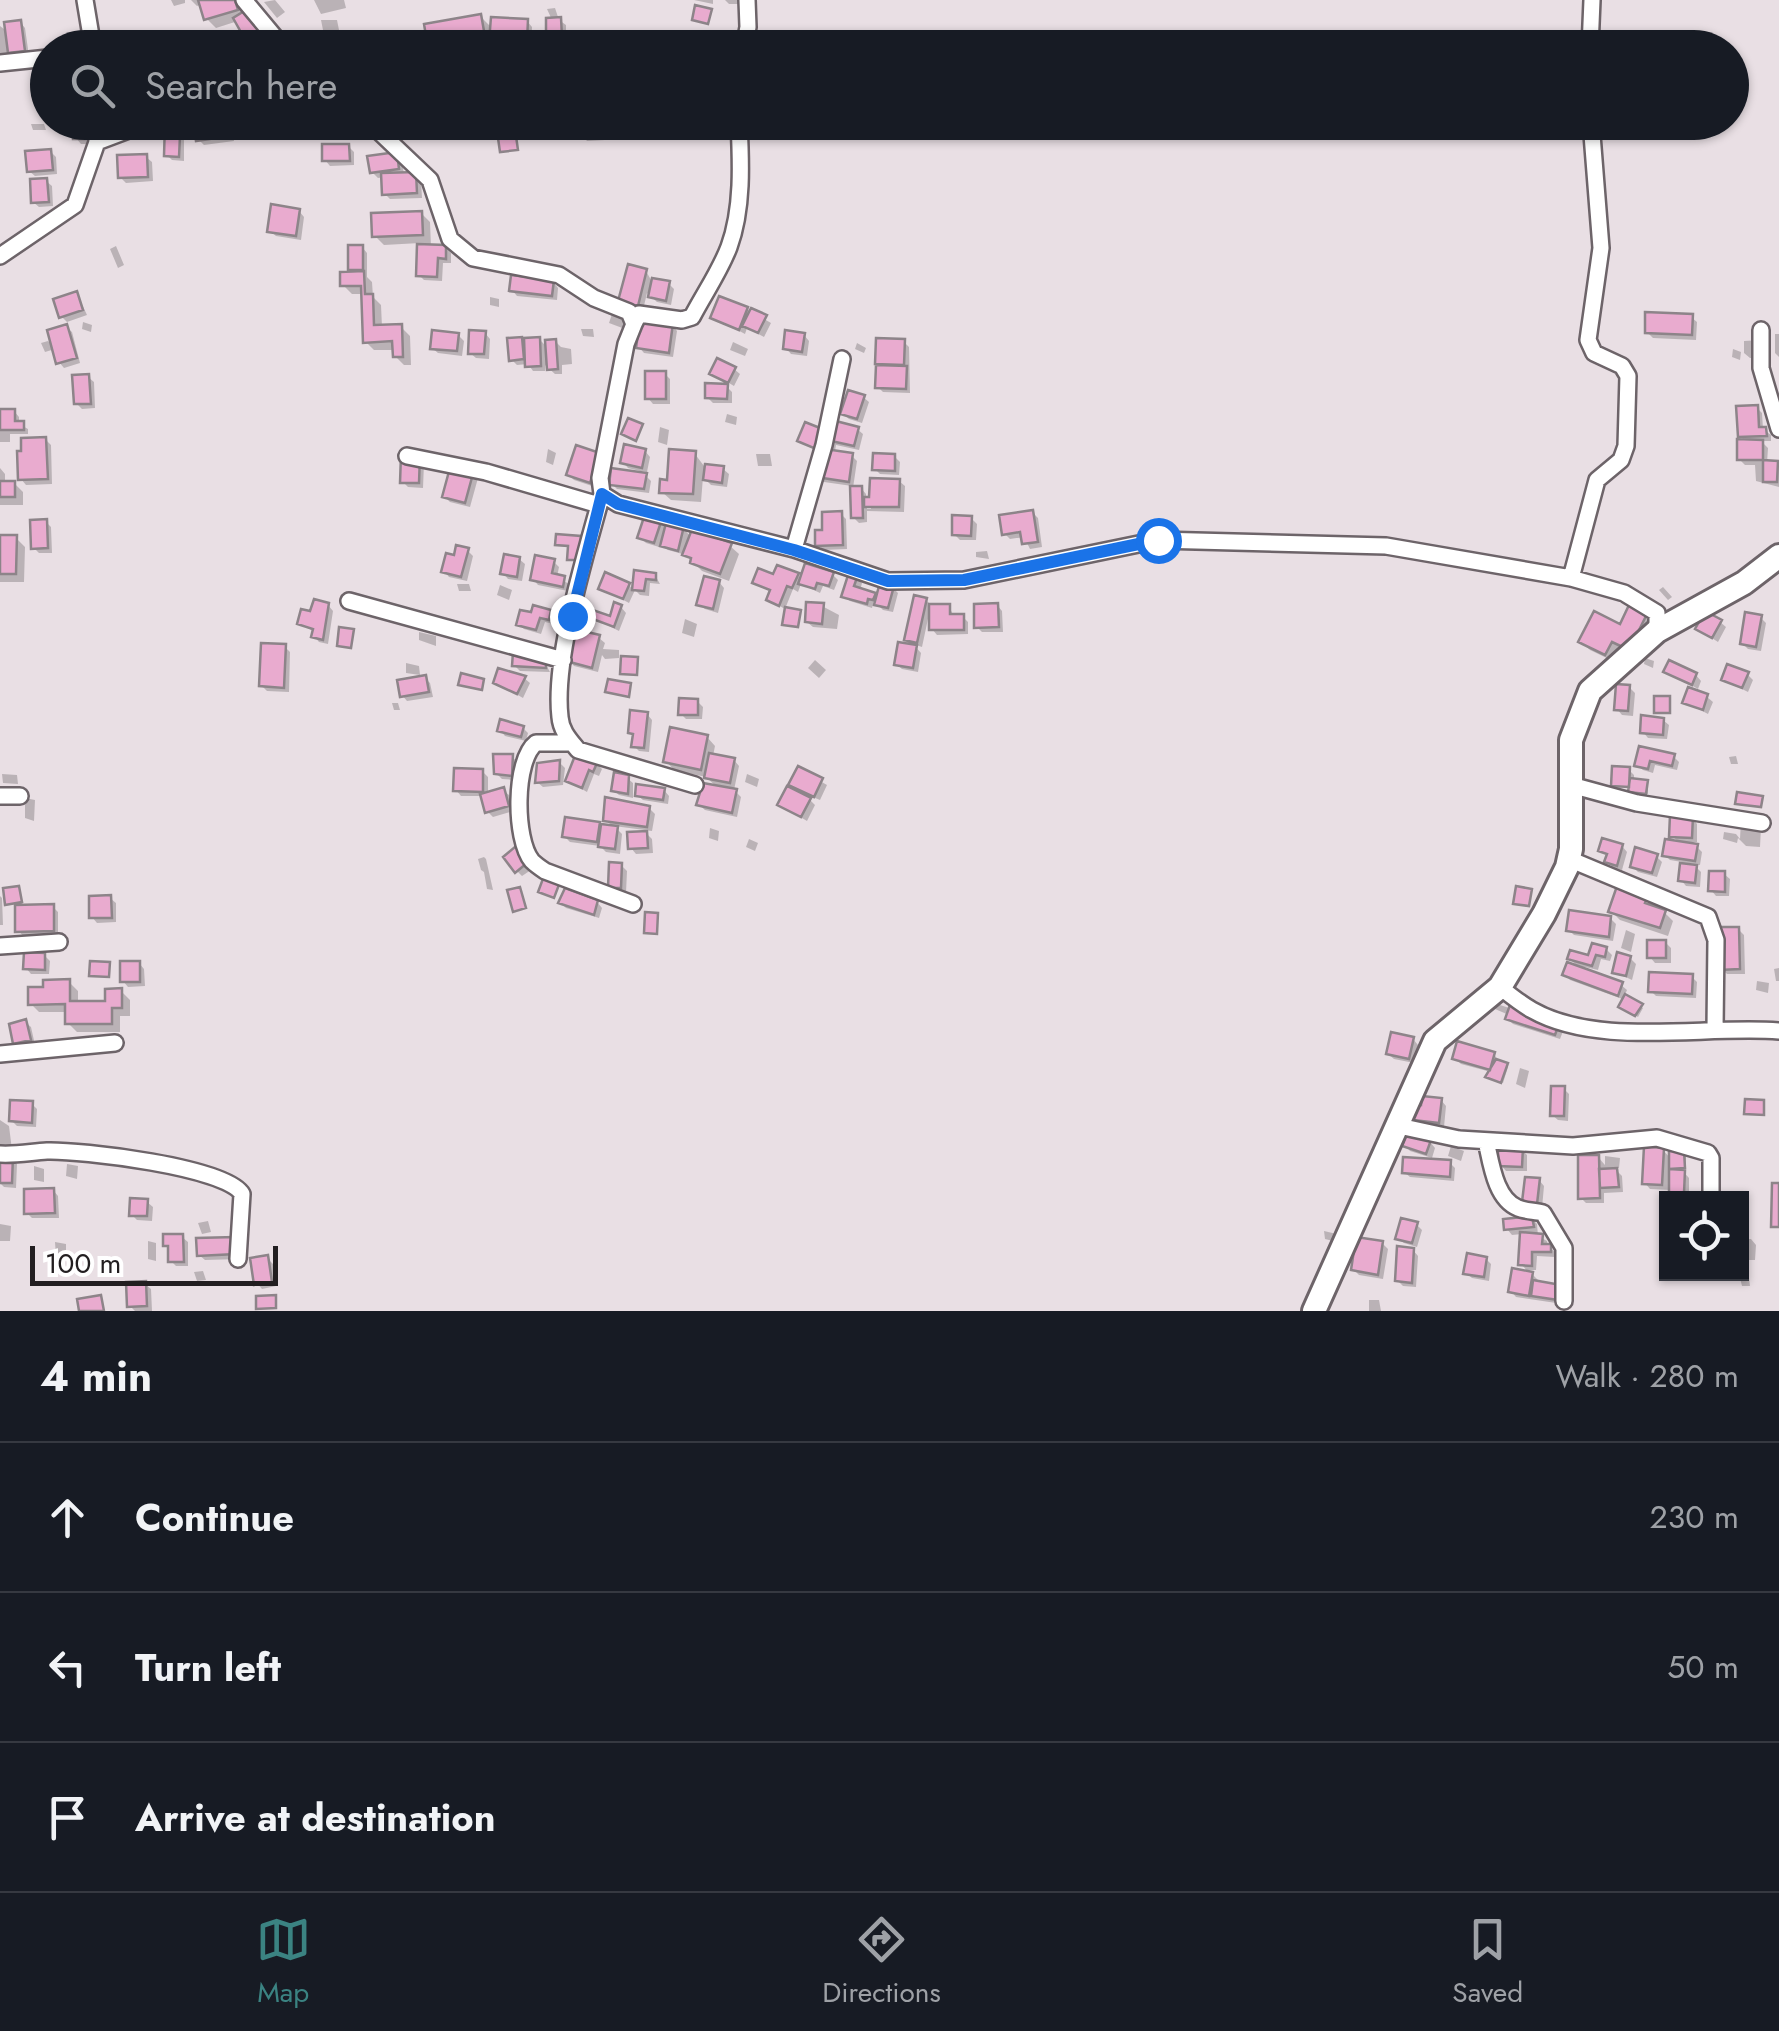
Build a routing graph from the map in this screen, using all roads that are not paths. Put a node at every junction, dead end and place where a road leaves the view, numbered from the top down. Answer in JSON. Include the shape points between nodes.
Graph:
{"nodes":[{"id":1,"x":85,"y":0,"type":"edge"},
{"id":2,"x":244,"y":0,"type":"edge"},
{"id":3,"x":748,"y":0,"type":"edge"},
{"id":4,"x":1592,"y":0,"type":"edge"},
{"id":5,"x":90,"y":30,"type":"edge"},
{"id":6,"x":269,"y":30,"type":"edge"},
{"id":7,"x":747,"y":30,"type":"edge"},
{"id":8,"x":1591,"y":30,"type":"edge"},
{"id":9,"x":30,"y":60,"type":"edge"},
{"id":10,"x":0,"y":64,"type":"edge"},
{"id":11,"x":101,"y":140,"type":"edge"},
{"id":12,"x":388,"y":140,"type":"edge"},
{"id":13,"x":740,"y":140,"type":"edge"},
{"id":14,"x":1592,"y":140,"type":"edge"},
{"id":15,"x":96,"y":142,"type":"joint"},
{"id":16,"x":0,"y":256,"type":"edge"},
{"id":17,"x":634,"y":324,"type":"junction"},
{"id":18,"x":1761,"y":330,"type":"dead end"},
{"id":19,"x":842,"y":359,"type":"dead end"},
{"id":20,"x":1779,"y":429,"type":"edge"},
{"id":21,"x":407,"y":456,"type":"dead end"},
{"id":22,"x":601,"y":500,"type":"junction"},
{"id":23,"x":794,"y":550,"type":"junction"},
{"id":24,"x":1779,"y":556,"type":"edge"},
{"id":25,"x":1571,"y":578,"type":"junction"},
{"id":26,"x":349,"y":601,"type":"dead end"},
{"id":27,"x":1657,"y":631,"type":"junction"},
{"id":28,"x":562,"y":660,"type":"junction"},
{"id":29,"x":572,"y":743,"type":"junction"},
{"id":30,"x":1571,"y":784,"type":"junction"},
{"id":31,"x":695,"y":785,"type":"dead end"},
{"id":32,"x":0,"y":796,"type":"edge"},
{"id":33,"x":20,"y":796,"type":"dead end"},
{"id":34,"x":1762,"y":823,"type":"dead end"},
{"id":35,"x":1569,"y":859,"type":"junction"},
{"id":36,"x":633,"y":904,"type":"dead end"},
{"id":37,"x":59,"y":942,"type":"dead end"},
{"id":38,"x":0,"y":946,"type":"edge"},
{"id":39,"x":1500,"y":987,"type":"junction"},
{"id":40,"x":1715,"y":1029,"type":"junction"},
{"id":41,"x":1779,"y":1031,"type":"edge"},
{"id":42,"x":115,"y":1042,"type":"dead end"},
{"id":43,"x":0,"y":1054,"type":"edge"},
{"id":44,"x":1399,"y":1126,"type":"junction"},
{"id":45,"x":1486,"y":1141,"type":"junction"},
{"id":46,"x":0,"y":1154,"type":"edge"},
{"id":47,"x":1711,"y":1191,"type":"edge"},
{"id":48,"x":238,"y":1259,"type":"dead end"},
{"id":49,"x":1564,"y":1301,"type":"dead end"},
{"id":50,"x":1314,"y":1311,"type":"edge"}],
"edges":[{"from":1,"to":5,"type":"street"},
{"from":2,"to":6,"type":"street"},
{"from":3,"to":7,"type":"street"},
{"from":4,"to":8,"type":"street"},
{"from":9,"to":10,"type":"street"},
{"from":11,"to":15,"type":"street"},
{"from":12,"to":17,"type":"street","via":[[430,180],[450,239],[472,258],[560,275],[630,312]]},
{"from":13,"to":17,"type":"street","via":[[734,229],[692,317],[639,314]]},
{"from":14,"to":25,"type":"street","via":[[1600,248],[1588,340],[1594,353],[1628,376],[1626,446],[1621,460],[1596,480]]},
{"from":15,"to":16,"type":"street","via":[[75,205]]},
{"from":17,"to":22,"type":"street","via":[[600,478]]},
{"from":18,"to":20,"type":"street","via":[[1761,368]]},
{"from":19,"to":23,"type":"street"},
{"from":21,"to":22,"type":"street"},
{"from":22,"to":23,"type":"street"},
{"from":22,"to":28,"type":"street"},
{"from":23,"to":25,"type":"street","via":[[888,581],[964,580],[1158,540],[1386,546]]},
{"from":24,"to":27,"type":"street"},
{"from":25,"to":27,"type":"street","via":[[1624,593],[1658,613]]},
{"from":26,"to":28,"type":"street"},
{"from":27,"to":30,"type":"street","via":[[1590,690],[1571,740]]},
{"from":28,"to":29,"type":"street","via":[[560,718]]},
{"from":29,"to":31,"type":"street","via":[[600,758]]},
{"from":29,"to":36,"type":"street","via":[[536,743],[523,760],[527,852],[544,871]]},
{"from":30,"to":34,"type":"street","via":[[1637,803]]},
{"from":30,"to":35,"type":"street"},
{"from":32,"to":33,"type":"street"},
{"from":35,"to":39,"type":"street"},
{"from":35,"to":40,"type":"street","via":[[1708,917],[1716,940]]},
{"from":37,"to":38,"type":"street"},
{"from":39,"to":40,"type":"street","via":[[1532,1010],[1586,1028]]},
{"from":39,"to":44,"type":"street","via":[[1434,1041]]},
{"from":40,"to":41,"type":"street"},
{"from":42,"to":43,"type":"street"},
{"from":44,"to":45,"type":"street"},
{"from":44,"to":50,"type":"street"},
{"from":45,"to":47,"type":"street","via":[[1573,1146],[1658,1138],[1708,1153]]},
{"from":45,"to":49,"type":"street","via":[[1495,1178],[1514,1208],[1543,1213],[1561,1238]]},
{"from":46,"to":48,"type":"street","via":[[49,1151],[142,1161],[231,1182],[242,1194]]}]}
